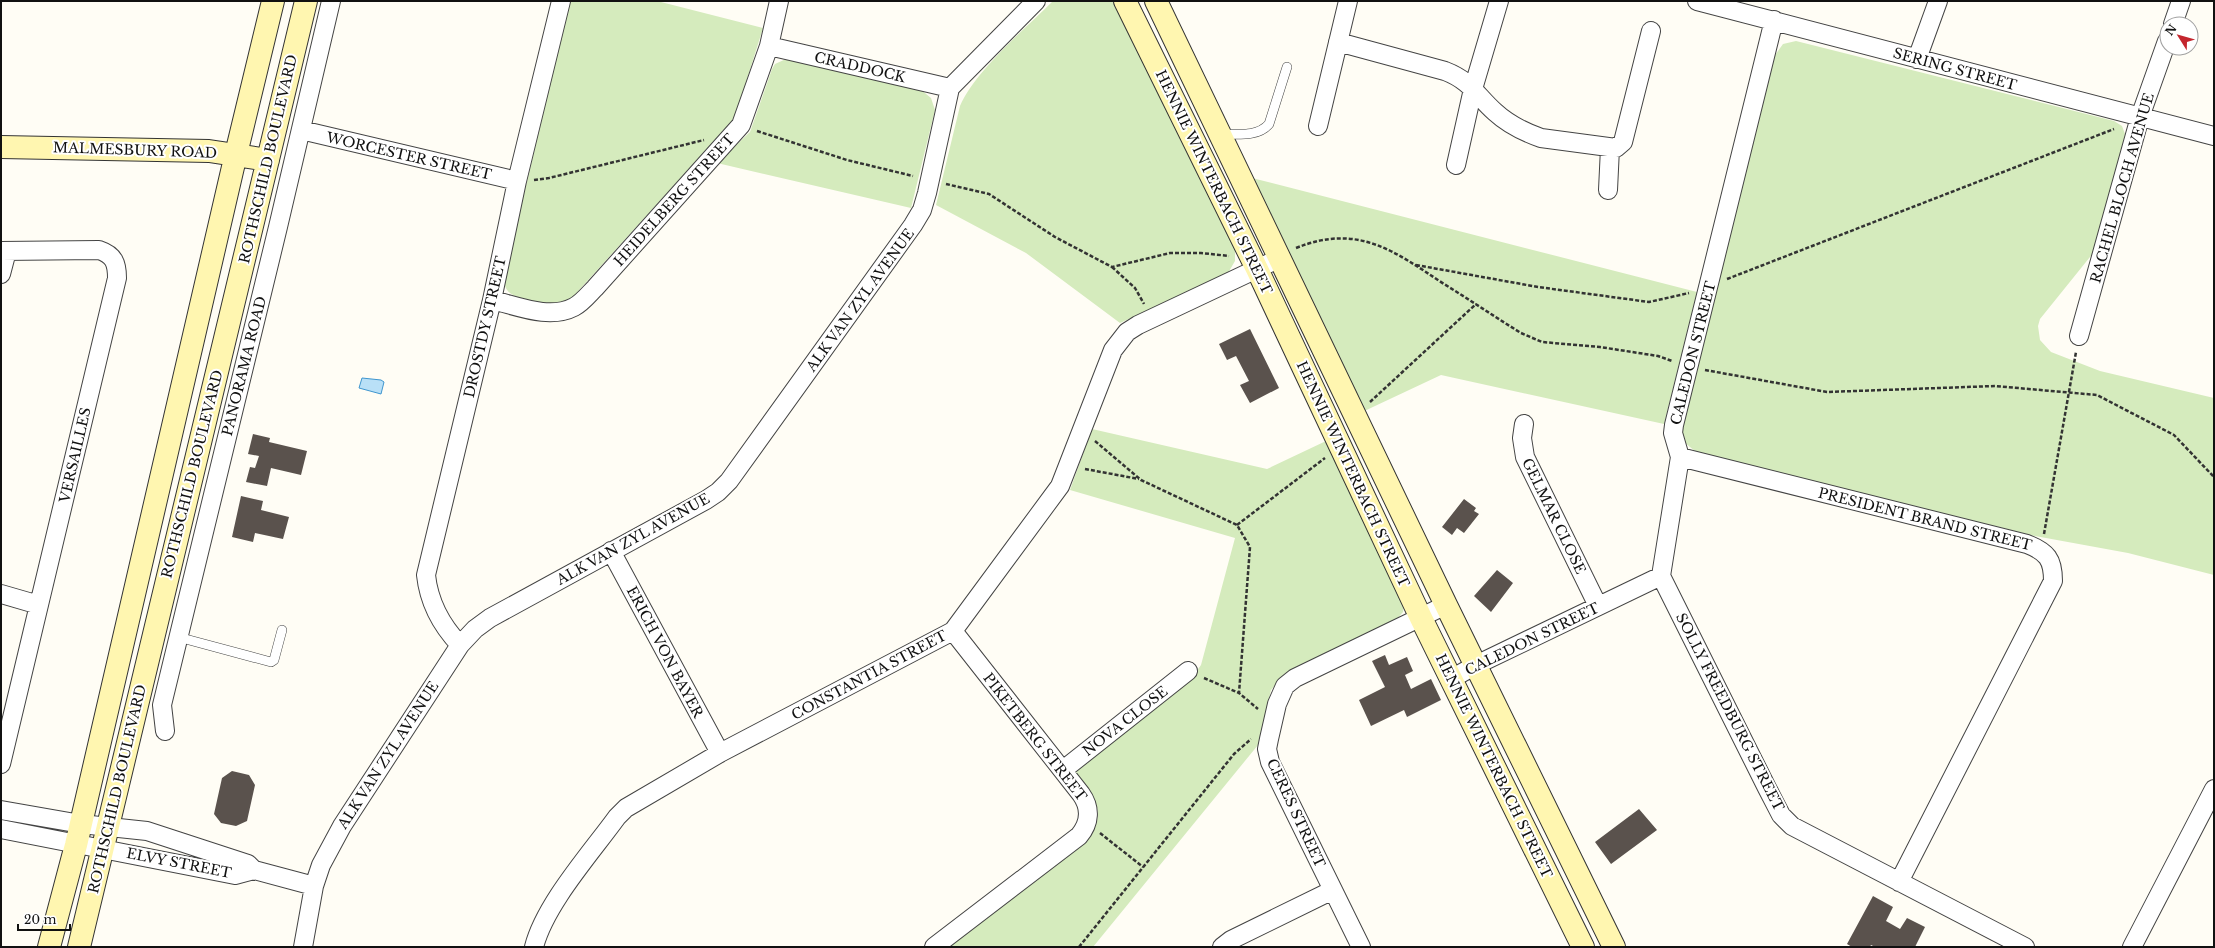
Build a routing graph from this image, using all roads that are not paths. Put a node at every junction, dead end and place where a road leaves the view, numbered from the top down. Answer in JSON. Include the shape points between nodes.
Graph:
{"nodes":[{"id":1,"x":273,"y":1,"type":"edge"},
{"id":2,"x":306,"y":1,"type":"edge"},
{"id":3,"x":331,"y":1,"type":"edge"},
{"id":4,"x":561,"y":1,"type":"edge"},
{"id":5,"x":779,"y":1,"type":"edge"},
{"id":6,"x":1036,"y":1,"type":"edge"},
{"id":7,"x":1125,"y":1,"type":"edge"},
{"id":8,"x":1156,"y":1,"type":"edge"},
{"id":9,"x":1348,"y":1,"type":"edge"},
{"id":10,"x":1499,"y":1,"type":"edge"},
{"id":11,"x":1697,"y":1,"type":"edge"},
{"id":12,"x":1938,"y":1,"type":"edge"},
{"id":13,"x":2181,"y":1,"type":"edge"},
{"id":14,"x":2176,"y":16,"type":"edge"},
{"id":15,"x":1774,"y":20,"type":"junction"},
{"id":16,"x":1651,"y":32,"type":"dead end"},
{"id":17,"x":1338,"y":42,"type":"junction"},
{"id":18,"x":769,"y":46,"type":"junction"},
{"id":19,"x":2162,"y":56,"type":"edge"},
{"id":20,"x":1917,"y":59,"type":"junction"},
{"id":21,"x":1287,"y":67,"type":"dead end"},
{"id":22,"x":950,"y":88,"type":"junction"},
{"id":23,"x":1473,"y":89,"type":"junction"},
{"id":24,"x":2140,"y":117,"type":"junction"},
{"id":25,"x":1318,"y":126,"type":"dead end"},
{"id":26,"x":301,"y":130,"type":"junction"},
{"id":27,"x":1222,"y":134,"type":"junction"},
{"id":28,"x":2214,"y":136,"type":"edge"},
{"id":29,"x":1,"y":147,"type":"edge"},
{"id":30,"x":1610,"y":148,"type":"junction"},
{"id":31,"x":236,"y":154,"type":"junction"},
{"id":32,"x":268,"y":160,"type":"junction"},
{"id":33,"x":1456,"y":165,"type":"dead end"},
{"id":34,"x":517,"y":181,"type":"junction"},
{"id":35,"x":1608,"y":190,"type":"dead end"},
{"id":36,"x":4,"y":251,"type":"edge"},
{"id":37,"x":1280,"y":258,"type":"junction"},
{"id":38,"x":1257,"y":268,"type":"junction"},
{"id":39,"x":1,"y":274,"type":"edge"},
{"id":40,"x":492,"y":300,"type":"junction"},
{"id":41,"x":2080,"y":336,"type":"road end"},
{"id":42,"x":1524,"y":424,"type":"dead end"},
{"id":43,"x":1680,"y":457,"type":"junction"},
{"id":44,"x":611,"y":550,"type":"junction"},
{"id":45,"x":1661,"y":576,"type":"junction"},
{"id":46,"x":1,"y":594,"type":"edge"},
{"id":47,"x":39,"y":605,"type":"junction"},
{"id":48,"x":1446,"y":605,"type":"junction"},
{"id":49,"x":1598,"y":606,"type":"junction"},
{"id":50,"x":1421,"y":618,"type":"junction"},
{"id":51,"x":282,"y":630,"type":"dead end"},
{"id":52,"x":952,"y":631,"type":"junction"},
{"id":53,"x":178,"y":637,"type":"junction"},
{"id":54,"x":460,"y":645,"type":"junction"},
{"id":55,"x":1476,"y":665,"type":"junction"},
{"id":56,"x":1188,"y":671,"type":"road end"},
{"id":57,"x":1451,"y":679,"type":"junction"},
{"id":58,"x":165,"y":731,"type":"dead end"},
{"id":59,"x":720,"y":753,"type":"junction"},
{"id":60,"x":1,"y":764,"type":"edge"},
{"id":61,"x":1063,"y":770,"type":"junction"},
{"id":62,"x":2214,"y":789,"type":"edge"},
{"id":63,"x":1,"y":810,"type":"edge"},
{"id":64,"x":81,"y":824,"type":"junction"},
{"id":65,"x":108,"y":825,"type":"junction"},
{"id":66,"x":1,"y":829,"type":"edge"},
{"id":67,"x":76,"y":845,"type":"junction"},
{"id":68,"x":103,"y":850,"type":"junction"},
{"id":69,"x":254,"y":870,"type":"junction"},
{"id":70,"x":1899,"y":882,"type":"junction"},
{"id":71,"x":314,"y":886,"type":"junction"},
{"id":72,"x":1333,"y":890,"type":"junction"},
{"id":73,"x":49,"y":947,"type":"edge"},
{"id":74,"x":79,"y":947,"type":"edge"},
{"id":75,"x":303,"y":947,"type":"edge"},
{"id":76,"x":534,"y":947,"type":"edge"},
{"id":77,"x":934,"y":947,"type":"edge"},
{"id":78,"x":1222,"y":947,"type":"edge"},
{"id":79,"x":1361,"y":947,"type":"edge"},
{"id":80,"x":1583,"y":947,"type":"edge"},
{"id":81,"x":1614,"y":947,"type":"edge"},
{"id":82,"x":2025,"y":947,"type":"edge"},
{"id":83,"x":2132,"y":947,"type":"edge"}],
"edges":[{"from":1,"to":31,"type":"street","name":"ROTHSCHILD BOULEVARD"},
{"from":2,"to":32,"type":"street","name":"ROTHSCHILD BOULEVARD"},
{"from":3,"to":26,"type":"street","name":"PANORAMA ROAD"},
{"from":4,"to":34,"type":"street","name":"DROSTDY STREET"},
{"from":5,"to":18,"type":"street","name":"HEIDELBERG STREET"},
{"from":6,"to":22,"type":"street"},
{"from":7,"to":38,"type":"street","name":"HENNIE WINTERBACH STREET"},
{"from":8,"to":27,"type":"street","name":"HENNIE WINTERBACH STREET"},
{"from":9,"to":17,"type":"street"},
{"from":10,"to":23,"type":"street"},
{"from":11,"to":15,"type":"street","name":"SERING STREET"},
{"from":12,"to":20,"type":"street"},
{"from":13,"to":14,"type":"street"},
{"from":15,"to":20,"type":"street","name":"SERING STREET"},
{"from":15,"to":43,"type":"street","name":"CALEDON STREET","via":[[1674,425],[1673,433]]},
{"from":16,"to":30,"type":"street","via":[[1623,142],[1616,148]]},
{"from":17,"to":23,"type":"street","via":[[1460,76]]},
{"from":17,"to":25,"type":"street"},
{"from":18,"to":22,"type":"street","name":"CRADDOCK"},
{"from":18,"to":40,"type":"street","name":"HEIDELBERG STREET","via":[[741,125],[576,306],[560,313],[542,312]]},
{"from":19,"to":24,"type":"street","name":"RACHEL BLOCH AVENUE"},
{"from":20,"to":24,"type":"street","name":"SERING STREET"},
{"from":21,"to":27,"type":"lane","via":[[1269,124],[1265,129],[1258,133]]},
{"from":22,"to":44,"type":"street","name":"ALK VAN ZYL AVENUE","via":[[922,210],[729,481],[706,500]]},
{"from":23,"to":30,"type":"street","via":[[1495,112],[1532,135]]},
{"from":23,"to":33,"type":"street"},
{"from":24,"to":28,"type":"street","name":"SERING STREET"},
{"from":24,"to":41,"type":"street","name":"RACHEL BLOCH AVENUE"},
{"from":26,"to":34,"type":"street","name":"WORCESTER STREET"},
{"from":26,"to":53,"type":"street","name":"PANORAMA ROAD"},
{"from":27,"to":37,"type":"street","name":"HENNIE WINTERBACH STREET"},
{"from":29,"to":31,"type":"street","name":"MALMESBURY ROAD","via":[[150,149]]},
{"from":30,"to":35,"type":"street"},
{"from":31,"to":32,"type":"street","name":"MALMESBURY ROAD"},
{"from":31,"to":64,"type":"street","name":"ROTHSCHILD BOULEVARD"},
{"from":32,"to":65,"type":"street","name":"ROTHSCHILD BOULEVARD"},
{"from":34,"to":40,"type":"street","name":"DROSTDY STREET"},
{"from":36,"to":39,"type":"street"},
{"from":36,"to":47,"type":"street","name":"VERSAILLES","via":[[99,250],[111,256],[116,262],[117,269],[117,278]]},
{"from":37,"to":38,"type":"street","name":"CONSTANTIA STREET"},
{"from":37,"to":48,"type":"street","name":"HENNIE WINTERBACH STREET"},
{"from":38,"to":50,"type":"street","name":"HENNIE WINTERBACH STREET"},
{"from":38,"to":52,"type":"street","name":"CONSTANTIA STREET","via":[[1127,332],[1113,350],[1069,466],[1050,501]]},
{"from":40,"to":54,"type":"street","name":"DROSTDY STREET","via":[[426,575],[427,587],[436,614],[447,632]]},
{"from":42,"to":49,"type":"street","name":"GELMAR CLOSE","via":[[1522,438],[1525,458]]},
{"from":43,"to":45,"type":"street","name":"CALEDON STREET"},
{"from":43,"to":70,"type":"street","name":"PRESIDENT BRAND STREET","via":[[2027,544],[2042,550],[2051,562],[2053,581]]},
{"from":44,"to":54,"type":"street","name":"ALK VAN ZYL AVENUE","via":[[490,618]]},
{"from":44,"to":59,"type":"street","name":"ERICH VON BAYER"},
{"from":45,"to":49,"type":"street","name":"CALEDON STREET"},
{"from":45,"to":70,"type":"street","name":"SOLLY FREEDBURG STREET","via":[[1781,815],[1800,831]]},
{"from":46,"to":47,"type":"street"},
{"from":47,"to":60,"type":"street","name":"VERSAILLES"},
{"from":48,"to":50,"type":"street","name":"CERES STREET"},
{"from":48,"to":55,"type":"street","name":"HENNIE WINTERBACH STREET"},
{"from":49,"to":55,"type":"street","name":"CALEDON STREET"},
{"from":50,"to":57,"type":"street","name":"HENNIE WINTERBACH STREET"},
{"from":50,"to":72,"type":"street","name":"CERES STREET","via":[[1295,678],[1280,693],[1267,749],[1270,762]]},
{"from":51,"to":53,"type":"lane","via":[[274,660],[271,662]]},
{"from":52,"to":59,"type":"street","name":"CONSTANTIA STREET"},
{"from":52,"to":61,"type":"street","name":"PIKETBERG STREET"},
{"from":53,"to":58,"type":"street","name":"PANORAMA ROAD","via":[[162,705]]},
{"from":54,"to":71,"type":"street","name":"ALK VAN ZYL AVENUE","via":[[342,826],[321,865]]},
{"from":55,"to":57,"type":"street","name":"CALEDON STREET"},
{"from":55,"to":81,"type":"street","name":"HENNIE WINTERBACH STREET"},
{"from":56,"to":61,"type":"street","name":"NOVA CLOSE"},
{"from":57,"to":80,"type":"street","name":"HENNIE WINTERBACH STREET"},
{"from":59,"to":76,"type":"street","name":"CONSTANTIA STREET","via":[[626,808],[617,816],[552,906]]},
{"from":61,"to":77,"type":"street","name":"PIKETBERG STREET","via":[[1088,805],[1088,822],[1080,836]]},
{"from":62,"to":83,"type":"street"},
{"from":63,"to":64,"type":"street","name":"ELVY STREET"},
{"from":64,"to":65,"type":"street","name":"ELVY STREET"},
{"from":64,"to":67,"type":"street","name":"ROTHSCHILD BOULEVARD"},
{"from":65,"to":68,"type":"street","name":"ROTHSCHILD BOULEVARD"},
{"from":65,"to":69,"type":"street","name":"ELVY STREET","via":[[147,831],[248,864]]},
{"from":66,"to":67,"type":"street","name":"ELVY STREET"},
{"from":67,"to":68,"type":"street","name":"ELVY STREET"},
{"from":67,"to":73,"type":"street","name":"ROTHSCHILD BOULEVARD"},
{"from":68,"to":69,"type":"street","name":"ELVY STREET","via":[[235,875]]},
{"from":68,"to":74,"type":"street","name":"ROTHSCHILD BOULEVARD"},
{"from":69,"to":71,"type":"street","name":"ELVY STREET"},
{"from":70,"to":82,"type":"street","name":"SOLLY FREEDBURG STREET"},
{"from":71,"to":75,"type":"street","name":"ALK VAN ZYL AVENUE"},
{"from":72,"to":78,"type":"street","via":[[1231,940]]},
{"from":72,"to":79,"type":"street","name":"CERES STREET"}]}
